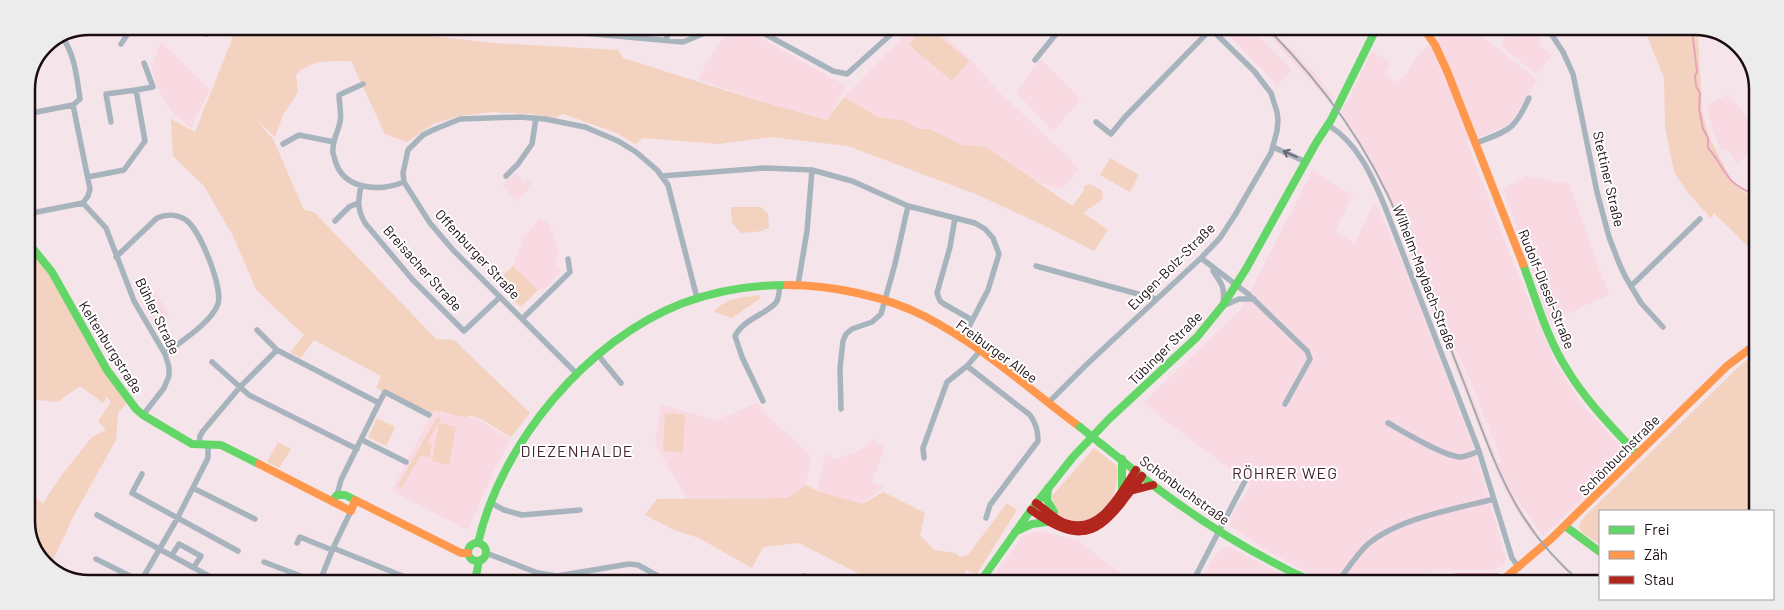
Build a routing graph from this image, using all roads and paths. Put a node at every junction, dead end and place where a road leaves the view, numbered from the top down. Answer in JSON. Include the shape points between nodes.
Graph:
{"nodes":[{"id":1,"x":127,"y":35,"type":"edge"},
{"id":2,"x":617,"y":35,"type":"edge"},
{"id":3,"x":667,"y":35,"type":"edge"},
{"id":4,"x":700,"y":35,"type":"edge"},
{"id":5,"x":767,"y":35,"type":"edge"},
{"id":6,"x":890,"y":35,"type":"edge"},
{"id":7,"x":1055,"y":35,"type":"edge"},
{"id":8,"x":1204,"y":35,"type":"edge"},
{"id":9,"x":1216,"y":35,"type":"edge"},
{"id":10,"x":1373,"y":35,"type":"edge"},
{"id":11,"x":1428,"y":35,"type":"edge"},
{"id":12,"x":1552,"y":35,"type":"edge"},
{"id":13,"x":667,"y":39,"type":"junction"},
{"id":14,"x":64,"y":41,"type":"edge"},
{"id":15,"x":121,"y":44,"type":"dead end"},
{"id":16,"x":1035,"y":60,"type":"dead end"},
{"id":17,"x":144,"y":63,"type":"dead end"},
{"id":18,"x":363,"y":84,"type":"dead end"},
{"id":19,"x":136,"y":90,"type":"junction"},
{"id":20,"x":1529,"y":98,"type":"dead end"},
{"id":21,"x":73,"y":105,"type":"junction"},
{"id":22,"x":35,"y":112,"type":"edge"},
{"id":23,"x":536,"y":118,"type":"junction"},
{"id":24,"x":110,"y":122,"type":"dead end"},
{"id":25,"x":1096,"y":122,"type":"dead end"},
{"id":26,"x":1328,"y":125,"type":"junction"},
{"id":27,"x":334,"y":142,"type":"junction"},
{"id":28,"x":1476,"y":143,"type":"junction"},
{"id":29,"x":283,"y":144,"type":"dead end"},
{"id":30,"x":1273,"y":147,"type":"junction"},
{"id":31,"x":1306,"y":162,"type":"junction"},
{"id":32,"x":812,"y":170,"type":"junction"},
{"id":33,"x":506,"y":176,"type":"dead end"},
{"id":34,"x":662,"y":176,"type":"junction"},
{"id":35,"x":88,"y":177,"type":"junction"},
{"id":36,"x":404,"y":182,"type":"junction"},
{"id":37,"x":361,"y":186,"type":"junction"},
{"id":38,"x":83,"y":203,"type":"junction"},
{"id":39,"x":358,"y":203,"type":"junction"},
{"id":40,"x":908,"y":206,"type":"junction"},
{"id":41,"x":35,"y":212,"type":"edge"},
{"id":42,"x":955,"y":218,"type":"junction"},
{"id":43,"x":1700,"y":219,"type":"dead end"},
{"id":44,"x":335,"y":221,"type":"dead end"},
{"id":45,"x":35,"y":251,"type":"edge"},
{"id":46,"x":116,"y":257,"type":"junction"},
{"id":47,"x":1201,"y":258,"type":"junction"},
{"id":48,"x":568,"y":259,"type":"dead end"},
{"id":49,"x":1036,"y":266,"type":"dead end"},
{"id":50,"x":1211,"y":267,"type":"junction"},
{"id":51,"x":780,"y":285,"type":"junction"},
{"id":52,"x":798,"y":285,"type":"junction"},
{"id":53,"x":1236,"y":286,"type":"junction"},
{"id":54,"x":1631,"y":286,"type":"junction"},
{"id":55,"x":500,"y":297,"type":"junction"},
{"id":56,"x":697,"y":298,"type":"junction"},
{"id":57,"x":1156,"y":299,"type":"junction"},
{"id":58,"x":1254,"y":299,"type":"junction"},
{"id":59,"x":884,"y":302,"type":"junction"},
{"id":60,"x":1223,"y":305,"type":"junction"},
{"id":61,"x":522,"y":319,"type":"junction"},
{"id":62,"x":972,"y":320,"type":"junction"},
{"id":63,"x":1663,"y":327,"type":"dead end"},
{"id":64,"x":257,"y":330,"type":"dead end"},
{"id":65,"x":963,"y":338,"type":"junction"},
{"id":66,"x":1749,"y":349,"type":"edge"},
{"id":67,"x":277,"y":350,"type":"junction"},
{"id":68,"x":980,"y":351,"type":"junction"},
{"id":69,"x":165,"y":354,"type":"junction"},
{"id":70,"x":598,"y":355,"type":"junction"},
{"id":71,"x":212,"y":362,"type":"dead end"},
{"id":72,"x":967,"y":366,"type":"junction"},
{"id":73,"x":576,"y":373,"type":"junction"},
{"id":74,"x":621,"y":383,"type":"dead end"},
{"id":75,"x":240,"y":386,"type":"junction"},
{"id":76,"x":763,"y":402,"type":"dead end"},
{"id":77,"x":379,"y":403,"type":"junction"},
{"id":78,"x":1048,"y":404,"type":"junction"},
{"id":79,"x":1285,"y":404,"type":"dead end"},
{"id":80,"x":841,"y":409,"type":"dead end"},
{"id":81,"x":143,"y":415,"type":"junction"},
{"id":82,"x":429,"y":415,"type":"dead end"},
{"id":83,"x":1388,"y":423,"type":"dead end"},
{"id":84,"x":362,"y":440,"type":"junction"},
{"id":85,"x":204,"y":444,"type":"junction"},
{"id":86,"x":357,"y":449,"type":"junction"},
{"id":87,"x":1479,"y":451,"type":"junction"},
{"id":88,"x":1637,"y":454,"type":"junction"},
{"id":89,"x":924,"y":458,"type":"dead end"},
{"id":90,"x":1122,"y":459,"type":"junction"},
{"id":91,"x":406,"y":462,"type":"dead end"},
{"id":92,"x":1139,"y":473,"type":"junction"},
{"id":93,"x":142,"y":474,"type":"dead end"},
{"id":94,"x":1245,"y":481,"type":"dead end"},
{"id":95,"x":1153,"y":485,"type":"junction"},
{"id":96,"x":193,"y":488,"type":"junction"},
{"id":97,"x":1048,"y":488,"type":"junction"},
{"id":98,"x":1122,"y":489,"type":"junction"},
{"id":99,"x":1134,"y":490,"type":"junction"},
{"id":100,"x":334,"y":498,"type":"junction"},
{"id":101,"x":1494,"y":499,"type":"junction"},
{"id":102,"x":355,"y":500,"type":"junction"},
{"id":103,"x":491,"y":503,"type":"junction"},
{"id":104,"x":1033,"y":507,"type":"junction"},
{"id":105,"x":580,"y":510,"type":"dead end"},
{"id":106,"x":351,"y":511,"type":"junction"},
{"id":107,"x":97,"y":515,"type":"dead end"},
{"id":108,"x":986,"y":518,"type":"dead end"},
{"id":109,"x":1058,"y":518,"type":"junction"},
{"id":110,"x":177,"y":519,"type":"junction"},
{"id":111,"x":255,"y":519,"type":"dead end"},
{"id":112,"x":1049,"y":522,"type":"junction"},
{"id":113,"x":1565,"y":526,"type":"junction"},
{"id":114,"x":1219,"y":531,"type":"junction"},
{"id":115,"x":1015,"y":532,"type":"junction"},
{"id":116,"x":297,"y":543,"type":"dead end"},
{"id":117,"x":478,"y":543,"type":"junction"},
{"id":118,"x":160,"y":549,"type":"junction"},
{"id":119,"x":332,"y":549,"type":"junction"},
{"id":120,"x":238,"y":551,"type":"dead end"},
{"id":121,"x":1599,"y":551,"type":"edge"},
{"id":122,"x":468,"y":553,"type":"junction"},
{"id":123,"x":486,"y":553,"type":"junction"},
{"id":124,"x":172,"y":555,"type":"junction"},
{"id":125,"x":96,"y":559,"type":"dead end"},
{"id":126,"x":479,"y":561,"type":"junction"},
{"id":127,"x":264,"y":562,"type":"dead end"},
{"id":128,"x":194,"y":567,"type":"junction"},
{"id":129,"x":1519,"y":568,"type":"junction"},
{"id":130,"x":538,"y":573,"type":"joint"},
{"id":131,"x":129,"y":575,"type":"edge"},
{"id":132,"x":145,"y":575,"type":"edge"},
{"id":133,"x":208,"y":575,"type":"edge"},
{"id":134,"x":298,"y":575,"type":"edge"},
{"id":135,"x":322,"y":575,"type":"edge"},
{"id":136,"x":399,"y":575,"type":"edge"},
{"id":137,"x":476,"y":575,"type":"edge"},
{"id":138,"x":551,"y":575,"type":"edge"},
{"id":139,"x":563,"y":575,"type":"edge"},
{"id":140,"x":656,"y":575,"type":"edge"},
{"id":141,"x":985,"y":575,"type":"edge"},
{"id":142,"x":1196,"y":575,"type":"edge"},
{"id":143,"x":1298,"y":575,"type":"edge"},
{"id":144,"x":1343,"y":575,"type":"edge"},
{"id":145,"x":1510,"y":575,"type":"edge"}],
"edges":[{"from":1,"to":15,"type":"street"},
{"from":2,"to":13,"type":"street"},
{"from":3,"to":13,"type":"street"},
{"from":4,"to":13,"type":"street","via":[[683,42]]},
{"from":5,"to":6,"type":"street","via":[[832,71],[847,74]]},
{"from":7,"to":16,"type":"street"},
{"from":8,"to":25,"type":"street","via":[[1111,134]]},
{"from":9,"to":30,"type":"street","name":"Eugen-Bolz-Straße","via":[[1254,71],[1271,93],[1278,120]]},
{"from":10,"to":26,"type":"street","name":"Tübinger Straße"},
{"from":11,"to":28,"type":"street","name":"Rudolf-Diesel-Straße","via":[[1438,50]]},
{"from":12,"to":54,"type":"street","name":"Stettiner Straße","via":[[1573,74],[1603,215],[1619,263]]},
{"from":14,"to":21,"type":"street","via":[[74,63],[80,99]]},
{"from":17,"to":19,"type":"street","via":[[153,87]]},
{"from":18,"to":27,"type":"street","via":[[339,95],[340,121]]},
{"from":19,"to":24,"type":"street","via":[[106,94]]},
{"from":19,"to":35,"type":"street","via":[[145,141],[124,170]]},
{"from":20,"to":28,"type":"street","via":[[1514,125]]},
{"from":21,"to":22,"type":"street"},
{"from":21,"to":35,"type":"street"},
{"from":23,"to":33,"type":"street","via":[[532,144]]},
{"from":23,"to":34,"type":"street","via":[[585,127],[610,137],[636,152]]},
{"from":23,"to":36,"type":"street","via":[[460,119],[433,130],[408,150],[402,173]]},
{"from":26,"to":31,"type":"street","name":"Tübinger Straße"},
{"from":26,"to":87,"type":"street","name":"Wilhelm-Maybach-Straße","via":[[1352,144],[1379,193]]},
{"from":27,"to":29,"type":"street","via":[[299,135]]},
{"from":27,"to":37,"type":"street","via":[[332,150],[338,169]]},
{"from":28,"to":88,"type":"street","name":"Rudolf-Diesel-Straße","via":[[1555,347],[1582,393]]},
{"from":31,"to":30,"type":"street","one_way":true},
{"from":30,"to":47,"type":"street","name":"Eugen-Bolz-Straße","via":[[1225,231]]},
{"from":31,"to":53,"type":"street","name":"Tübinger Straße"},
{"from":32,"to":34,"type":"street","via":[[765,168]]},
{"from":32,"to":40,"type":"street","via":[[852,181]]},
{"from":32,"to":52,"type":"street"},
{"from":34,"to":56,"type":"street","via":[[670,193]]},
{"from":35,"to":38,"type":"street","via":[[90,188]]},
{"from":36,"to":37,"type":"street","via":[[391,187]]},
{"from":36,"to":55,"type":"street","name":"Offenburger Straße","via":[[453,250]]},
{"from":37,"to":39,"type":"street"},
{"from":38,"to":41,"type":"street"},
{"from":38,"to":46,"type":"street","name":"Bühler Straße","via":[[106,228]]},
{"from":39,"to":44,"type":"street","via":[[348,207]]},
{"from":39,"to":55,"type":"street","name":"Breisacher Straße","via":[[365,223],[412,279],[464,331]]},
{"from":40,"to":42,"type":"street"},
{"from":40,"to":59,"type":"street"},
{"from":42,"to":62,"type":"street","via":[[937,293],[940,301]]},
{"from":42,"to":62,"type":"street","via":[[985,229],[999,250],[992,280]]},
{"from":43,"to":54,"type":"street"},
{"from":45,"to":81,"type":"street","name":"Keltenburgstraße","via":[[52,272],[107,370],[129,402]]},
{"from":46,"to":69,"type":"street","name":"Bühler Straße","via":[[134,301]]},
{"from":46,"to":69,"type":"street","via":[[162,216],[174,215],[187,220],[199,238],[214,274],[218,304],[207,320]]},
{"from":47,"to":50,"type":"street"},
{"from":47,"to":57,"type":"street","name":"Eugen-Bolz-Straße"},
{"from":48,"to":61,"type":"street","via":[[570,272]]},
{"from":49,"to":57,"type":"street"},
{"from":50,"to":53,"type":"street"},
{"from":50,"to":60,"type":"street","via":[[1223,285]]},
{"from":51,"to":52,"type":"street","name":"Freiburger Allee"},
{"from":51,"to":56,"type":"street","name":"Freiburger Allee"},
{"from":51,"to":76,"type":"street","via":[[777,300],[772,306],[738,329],[735,336]]},
{"from":52,"to":59,"type":"street","name":"Freiburger Allee","via":[[840,290]]},
{"from":53,"to":58,"type":"street"},
{"from":53,"to":60,"type":"street","name":"Tübinger Straße"},
{"from":54,"to":63,"type":"street","name":"Stettiner Straße","via":[[1641,303]]},
{"from":55,"to":61,"type":"street","name":"Offenburger Straße"},
{"from":56,"to":70,"type":"street","name":"Freiburger Allee","via":[[633,330]]},
{"from":57,"to":78,"type":"street","name":"Eugen-Bolz-Straße"},
{"from":58,"to":60,"type":"street","via":[[1239,298]]},
{"from":58,"to":79,"type":"street","via":[[1309,355],[1310,359]]},
{"from":59,"to":65,"type":"street","name":"Freiburger Allee","via":[[922,314]]},
{"from":59,"to":80,"type":"street","via":[[881,314],[872,322],[852,329],[843,341]]},
{"from":60,"to":97,"type":"street","name":"Tübinger Straße","via":[[1197,337],[1103,425]]},
{"from":61,"to":73,"type":"street","name":"Offenburger Straße"},
{"from":62,"to":65,"type":"street"},
{"from":64,"to":67,"type":"street"},
{"from":65,"to":68,"type":"street","name":"Freiburger Allee"},
{"from":66,"to":88,"type":"street","name":"Schönbuchstraße","via":[[1727,366]]},
{"from":67,"to":75,"type":"street"},
{"from":67,"to":77,"type":"street"},
{"from":68,"to":72,"type":"street"},
{"from":68,"to":78,"type":"street","name":"Freiburger Allee"},
{"from":69,"to":81,"type":"street","name":"Bühler Straße","via":[[168,376],[164,388]]},
{"from":70,"to":73,"type":"street","name":"Freiburger Allee"},
{"from":70,"to":74,"type":"street"},
{"from":71,"to":75,"type":"street"},
{"from":72,"to":89,"type":"street","via":[[947,382],[923,448]]},
{"from":72,"to":108,"type":"street","via":[[1030,415],[1038,432],[1038,441],[990,505]]},
{"from":73,"to":103,"type":"street","name":"Freiburger Allee","via":[[524,439],[500,480]]},
{"from":75,"to":85,"type":"street","via":[[203,431],[200,436]]},
{"from":75,"to":86,"type":"street","via":[[250,395]]},
{"from":77,"to":82,"type":"street","via":[[385,392]]},
{"from":77,"to":84,"type":"street"},
{"from":78,"to":90,"type":"street","name":"Schönbuchstraße","bridge":true},
{"from":81,"to":85,"type":"street","name":"Keltenburgstraße","via":[[192,444]]},
{"from":83,"to":87,"type":"street","via":[[1427,445],[1454,455],[1461,457]]},
{"from":84,"to":86,"type":"street"},
{"from":84,"to":91,"type":"street"},
{"from":85,"to":96,"type":"street","via":[[208,458]]},
{"from":85,"to":100,"type":"street","name":"Keltenburgstraße","via":[[221,445]]},
{"from":86,"to":100,"type":"street"},
{"from":87,"to":101,"type":"street","name":"Wilhelm-Maybach-Straße"},
{"from":88,"to":113,"type":"street","name":"Schönbuchstraße"},
{"from":90,"to":92,"type":"street","name":"Schönbuchstraße"},
{"from":90,"to":98,"type":"street"},
{"from":92,"to":95,"type":"street","name":"Schönbuchstraße"},
{"from":92,"to":98,"type":"street"},
{"from":92,"to":99,"type":"street"},
{"from":93,"to":110,"type":"street","via":[[132,493]]},
{"from":94,"to":114,"type":"street"},
{"from":95,"to":99,"type":"street"},
{"from":95,"to":114,"type":"street","name":"Schönbuchstraße"},
{"from":96,"to":110,"type":"street"},
{"from":96,"to":111,"type":"street"},
{"from":97,"to":104,"type":"street","name":"Tübinger Straße"},
{"from":97,"to":109,"type":"street","via":[[1049,506]]},
{"from":98,"to":109,"type":"street","via":[[1106,514],[1092,524],[1072,525]]},
{"from":99,"to":112,"type":"street","via":[[1103,524],[1094,529],[1068,530]]},
{"from":100,"to":102,"type":"street","name":"Keltenburgstraße","via":[[345,495]]},
{"from":100,"to":106,"type":"street","name":"Keltenburgstraße"},
{"from":101,"to":129,"type":"street","name":"Wilhelm-Maybach-Straße","via":[[1512,558]]},
{"from":101,"to":144,"type":"street","via":[[1387,531],[1361,551]]},
{"from":102,"to":106,"type":"street"},
{"from":102,"to":122,"type":"street","name":"Keltenburgstraße","via":[[460,553]]},
{"from":103,"to":105,"type":"street","via":[[522,515]]},
{"from":103,"to":117,"type":"street","name":"Freiburger Allee"},
{"from":104,"to":109,"type":"street"},
{"from":104,"to":112,"type":"street"},
{"from":104,"to":115,"type":"street","name":"Tübinger Straße"},
{"from":106,"to":119,"type":"street"},
{"from":107,"to":118,"type":"street"},
{"from":110,"to":118,"type":"street"},
{"from":110,"to":120,"type":"street"},
{"from":112,"to":115,"type":"street","via":[[1032,524]]},
{"from":113,"to":121,"type":"street"},
{"from":113,"to":129,"type":"street","name":"Schönbuchstraße"},
{"from":114,"to":142,"type":"street"},
{"from":114,"to":143,"type":"street","name":"Schönbuchstraße"},
{"from":115,"to":141,"type":"street","name":"Tübinger Straße"},
{"from":116,"to":119,"type":"street","via":[[300,537]]},
{"from":117,"to":122,"type":"street","name":"Freiburger Allee","via":[[470,546]]},
{"from":117,"to":123,"type":"street","via":[[483,545]]},
{"from":118,"to":124,"type":"street"},
{"from":118,"to":132,"type":"street"},
{"from":119,"to":135,"type":"street"},
{"from":119,"to":136,"type":"street"},
{"from":122,"to":126,"type":"street"},
{"from":123,"to":126,"type":"street"},
{"from":123,"to":130,"type":"street"},
{"from":124,"to":128,"type":"street"},
{"from":124,"to":128,"type":"street","via":[[179,544],[200,556]]},
{"from":125,"to":131,"type":"street"},
{"from":126,"to":137,"type":"street"},
{"from":127,"to":134,"type":"street"},
{"from":128,"to":133,"type":"street"},
{"from":129,"to":145,"type":"street","name":"Schönbuchstraße"},
{"from":130,"to":138,"type":"street"},
{"from":139,"to":140,"type":"street","via":[[629,564]]}]}
